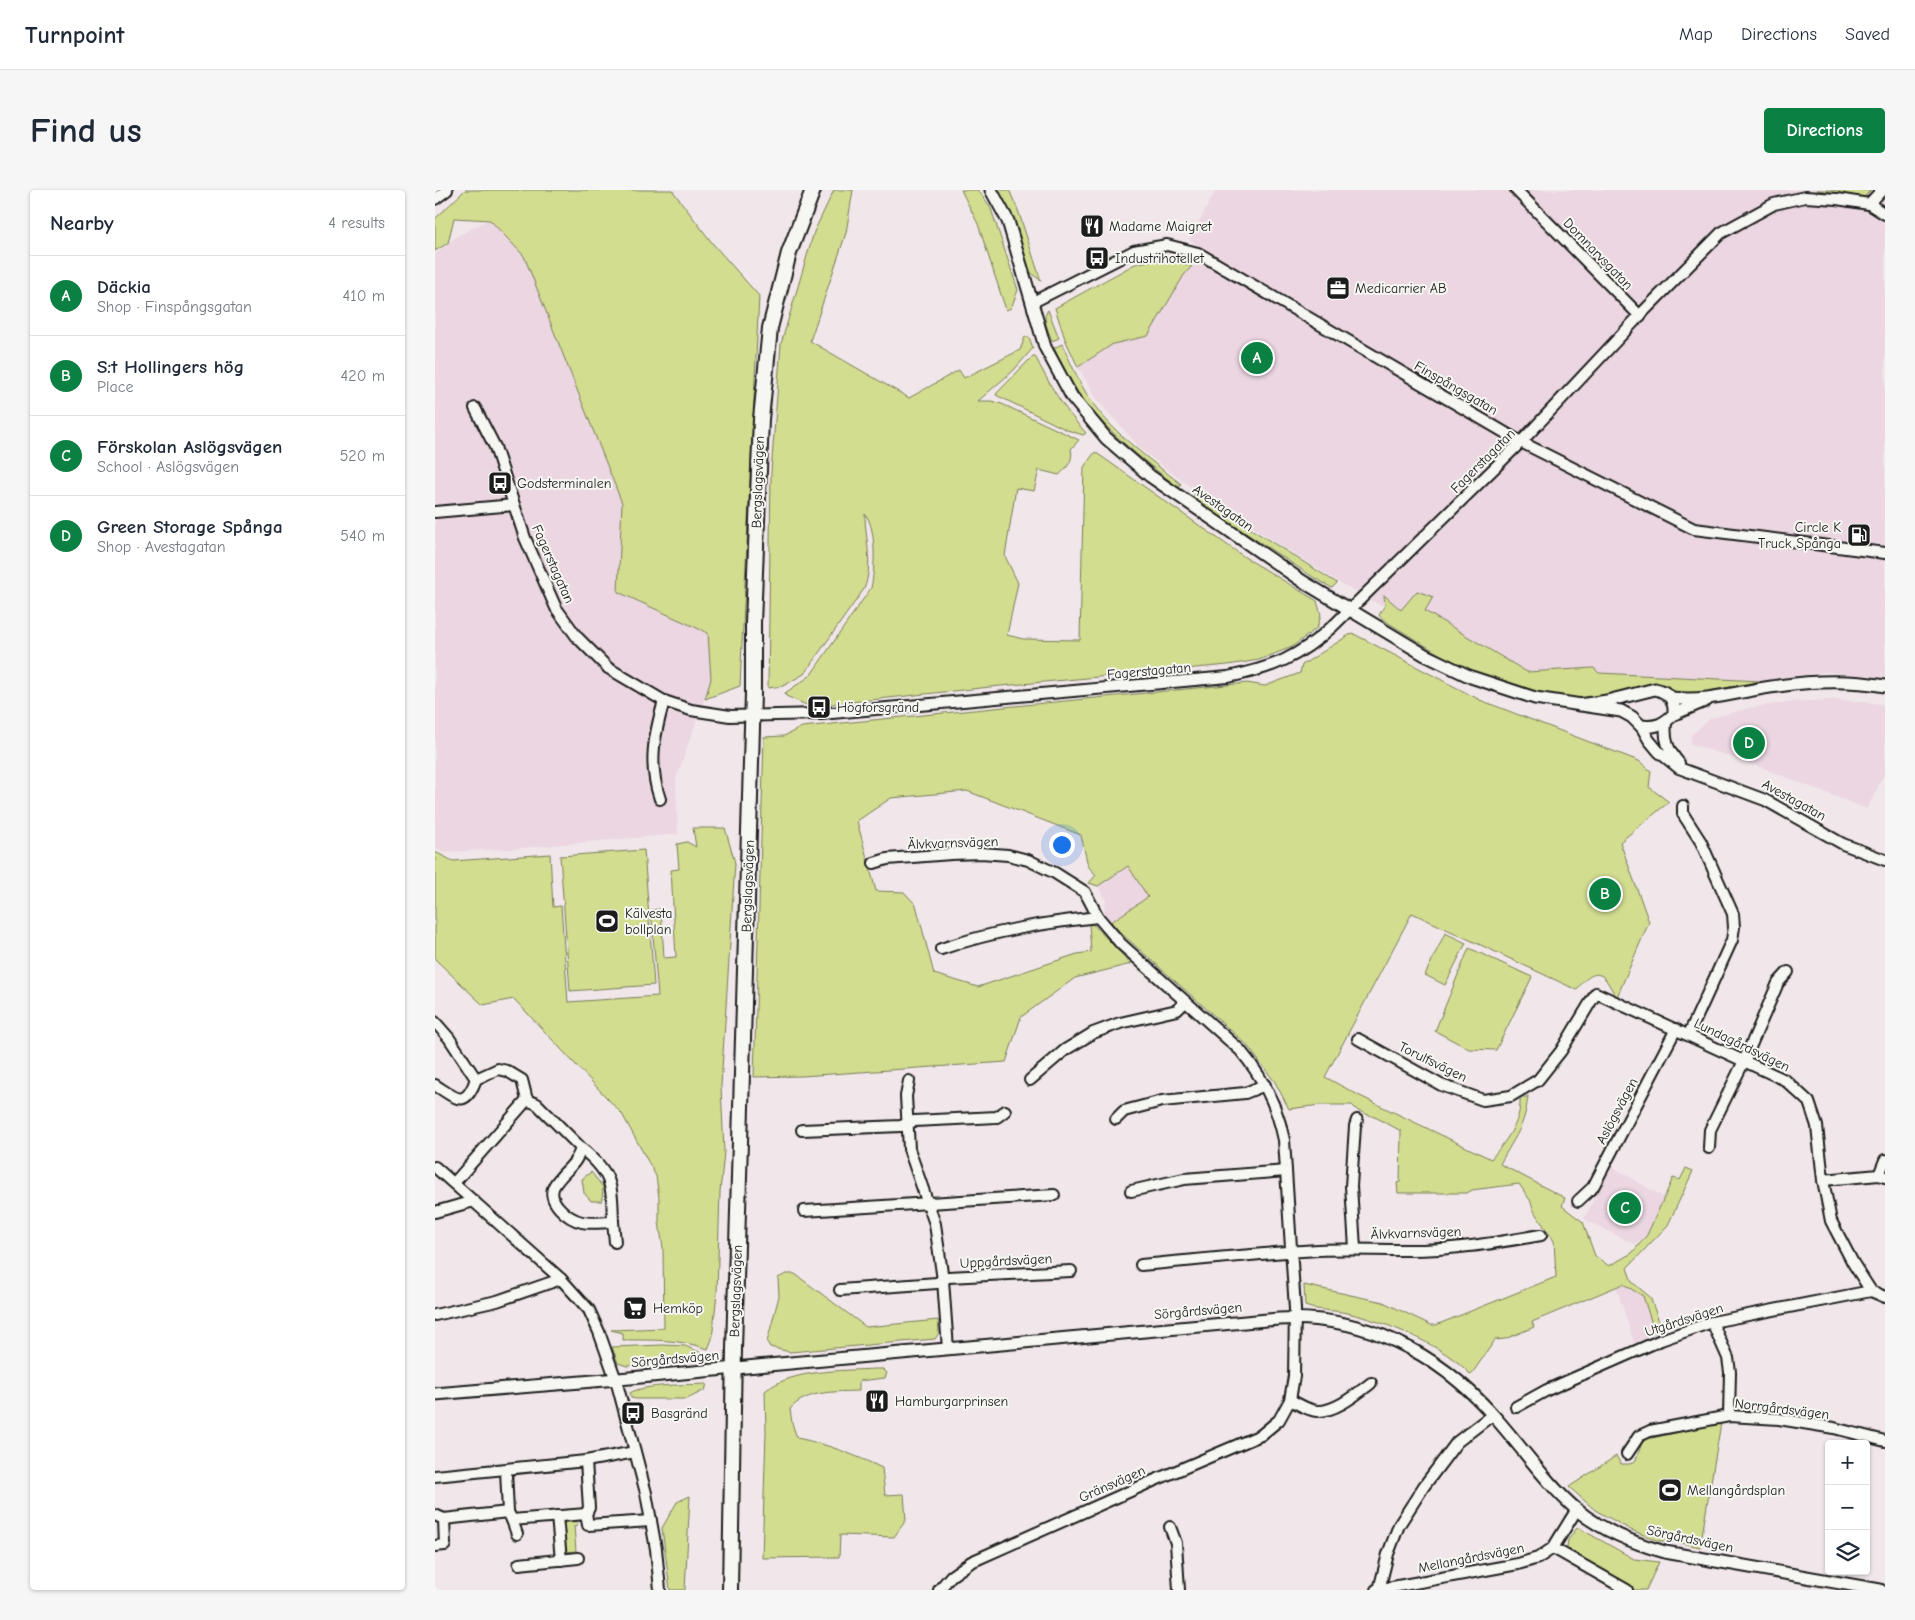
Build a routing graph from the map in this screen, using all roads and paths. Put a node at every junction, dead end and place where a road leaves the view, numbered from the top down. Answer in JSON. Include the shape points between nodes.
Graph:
{"nodes":[{"id":1,"x":447,"y":190,"type":"edge"},
{"id":2,"x":813,"y":190,"type":"edge"},
{"id":3,"x":991,"y":190,"type":"edge"},
{"id":4,"x":1516,"y":190,"type":"edge"},
{"id":5,"x":1882,"y":190,"type":"edge"},
{"id":6,"x":1805,"y":194,"type":"edge"},
{"id":7,"x":435,"y":199,"type":"edge"},
{"id":8,"x":1869,"y":204,"type":"junction"},
{"id":9,"x":1885,"y":214,"type":"edge"},
{"id":10,"x":1033,"y":302,"type":"junction"},
{"id":11,"x":1639,"y":316,"type":"junction"},
{"id":12,"x":475,"y":408,"type":"dead end"},
{"id":13,"x":1521,"y":442,"type":"junction"},
{"id":14,"x":514,"y":505,"type":"junction"},
{"id":15,"x":435,"y":512,"type":"edge"},
{"id":16,"x":1885,"y":553,"type":"edge"},
{"id":17,"x":1350,"y":610,"type":"junction"},
{"id":18,"x":1885,"y":686,"type":"edge"},
{"id":19,"x":1636,"y":693,"type":"junction"},
{"id":20,"x":1715,"y":697,"type":"junction"},
{"id":21,"x":1672,"y":698,"type":"junction"},
{"id":22,"x":664,"y":701,"type":"junction"},
{"id":23,"x":1579,"y":705,"type":"junction"},
{"id":24,"x":1674,"y":714,"type":"junction"},
{"id":25,"x":752,"y":716,"type":"junction"},
{"id":26,"x":1631,"y":717,"type":"junction"},
{"id":27,"x":1666,"y":723,"type":"junction"},
{"id":28,"x":1641,"y":726,"type":"junction"},
{"id":29,"x":1688,"y":770,"type":"junction"},
{"id":30,"x":660,"y":799,"type":"dead end"},
{"id":31,"x":1683,"y":806,"type":"dead end"},
{"id":32,"x":1885,"y":860,"type":"edge"},
{"id":33,"x":874,"y":863,"type":"dead end"},
{"id":34,"x":1098,"y":917,"type":"junction"},
{"id":35,"x":941,"y":949,"type":"dead end"},
{"id":36,"x":1788,"y":972,"type":"dead end"},
{"id":37,"x":1596,"y":993,"type":"joint"},
{"id":38,"x":1185,"y":1002,"type":"junction"},
{"id":39,"x":435,"y":1022,"type":"edge"},
{"id":40,"x":1676,"y":1029,"type":"junction"},
{"id":41,"x":1689,"y":1034,"type":"junction"},
{"id":42,"x":1359,"y":1039,"type":"dead end"},
{"id":43,"x":1744,"y":1061,"type":"junction"},
{"id":44,"x":476,"y":1079,"type":"junction"},
{"id":45,"x":1030,"y":1080,"type":"dead end"},
{"id":46,"x":909,"y":1081,"type":"dead end"},
{"id":47,"x":435,"y":1085,"type":"edge"},
{"id":48,"x":1265,"y":1085,"type":"junction"},
{"id":49,"x":527,"y":1100,"type":"junction"},
{"id":50,"x":1005,"y":1111,"type":"dead end"},
{"id":51,"x":1115,"y":1119,"type":"dead end"},
{"id":52,"x":1357,"y":1120,"type":"dead end"},
{"id":53,"x":908,"y":1124,"type":"junction"},
{"id":54,"x":802,"y":1130,"type":"dead end"},
{"id":55,"x":581,"y":1148,"type":"junction"},
{"id":56,"x":1709,"y":1148,"type":"dead end"},
{"id":57,"x":1885,"y":1160,"type":"edge"},
{"id":58,"x":435,"y":1167,"type":"edge"},
{"id":59,"x":1286,"y":1171,"type":"junction"},
{"id":60,"x":1882,"y":1176,"type":"edge"},
{"id":61,"x":1823,"y":1180,"type":"junction"},
{"id":62,"x":454,"y":1183,"type":"junction"},
{"id":63,"x":1131,"y":1191,"type":"dead end"},
{"id":64,"x":1054,"y":1195,"type":"dead end"},
{"id":65,"x":474,"y":1201,"type":"junction"},
{"id":66,"x":1578,"y":1201,"type":"dead end"},
{"id":67,"x":928,"y":1203,"type":"junction"},
{"id":68,"x":804,"y":1211,"type":"dead end"},
{"id":69,"x":435,"y":1212,"type":"edge"},
{"id":70,"x":613,"y":1222,"type":"junction"},
{"id":71,"x":1541,"y":1235,"type":"dead end"},
{"id":72,"x":615,"y":1242,"type":"dead end"},
{"id":73,"x":1355,"y":1248,"type":"junction"},
{"id":74,"x":1292,"y":1251,"type":"junction"},
{"id":75,"x":1141,"y":1265,"type":"dead end"},
{"id":76,"x":1071,"y":1271,"type":"dead end"},
{"id":77,"x":561,"y":1279,"type":"junction"},
{"id":78,"x":943,"y":1280,"type":"junction"},
{"id":79,"x":840,"y":1290,"type":"dead end"},
{"id":80,"x":1871,"y":1291,"type":"junction"},
{"id":81,"x":1885,"y":1297,"type":"edge"},
{"id":82,"x":435,"y":1315,"type":"edge"},
{"id":83,"x":1295,"y":1318,"type":"junction"},
{"id":84,"x":1712,"y":1322,"type":"junction"},
{"id":85,"x":948,"y":1349,"type":"junction"},
{"id":86,"x":734,"y":1368,"type":"junction"},
{"id":87,"x":616,"y":1380,"type":"junction"},
{"id":88,"x":1371,"y":1383,"type":"dead end"},
{"id":89,"x":435,"y":1394,"type":"edge"},
{"id":90,"x":1290,"y":1400,"type":"junction"},
{"id":91,"x":1515,"y":1407,"type":"dead end"},
{"id":92,"x":1493,"y":1415,"type":"junction"},
{"id":93,"x":1729,"y":1416,"type":"junction"},
{"id":94,"x":1885,"y":1441,"type":"edge"},
{"id":95,"x":635,"y":1452,"type":"junction"},
{"id":96,"x":1627,"y":1454,"type":"dead end"},
{"id":97,"x":586,"y":1461,"type":"junction"},
{"id":98,"x":505,"y":1470,"type":"junction"},
{"id":99,"x":435,"y":1476,"type":"edge"},
{"id":100,"x":1577,"y":1509,"type":"junction"},
{"id":101,"x":585,"y":1514,"type":"junction"},
{"id":102,"x":510,"y":1516,"type":"junction"},
{"id":103,"x":557,"y":1516,"type":"junction"},
{"id":104,"x":439,"y":1517,"type":"edge"},
{"id":105,"x":651,"y":1521,"type":"junction"},
{"id":106,"x":1171,"y":1527,"type":"dead end"},
{"id":107,"x":517,"y":1534,"type":"dead end"},
{"id":108,"x":435,"y":1546,"type":"edge"},
{"id":109,"x":1553,"y":1548,"type":"junction"},
{"id":110,"x":579,"y":1558,"type":"dead end"},
{"id":111,"x":561,"y":1560,"type":"junction"},
{"id":112,"x":519,"y":1564,"type":"dead end"},
{"id":113,"x":660,"y":1590,"type":"edge"},
{"id":114,"x":729,"y":1590,"type":"edge"},
{"id":115,"x":939,"y":1590,"type":"edge"},
{"id":116,"x":1179,"y":1590,"type":"edge"},
{"id":117,"x":1378,"y":1590,"type":"edge"},
{"id":118,"x":1627,"y":1590,"type":"edge"},
{"id":119,"x":1880,"y":1590,"type":"edge"}],
"edges":[{"from":1,"to":7,"type":"street"},
{"from":2,"to":25,"type":"main road","name":"Bergslagsvägen","via":[[789,253],[770,328],[761,420]]},
{"from":3,"to":10,"type":"street","name":"Avestagatan","via":[[1008,221]]},
{"from":4,"to":11,"type":"street","name":"Domnarvsgatan"},
{"from":5,"to":8,"type":"street"},
{"from":6,"to":8,"type":"street","name":"Fagerstagatan"},
{"from":6,"to":11,"type":"street","name":"Fagerstagatan","via":[[1774,204],[1721,233]]},
{"from":8,"to":9,"type":"street"},
{"from":10,"to":13,"type":"street","name":"Finspångsgatan","via":[[1134,251],[1167,245],[1198,253]]},
{"from":10,"to":17,"type":"street","name":"Avestagatan","via":[[1049,356],[1072,396],[1106,438],[1150,476],[1302,581]]},
{"from":11,"to":13,"type":"street","name":"Fagerstagatan"},
{"from":12,"to":14,"type":"street","name":"Fagerstagatan","via":[[495,447]]},
{"from":13,"to":16,"type":"street","name":"Finspångsgatan","via":[[1694,529]]},
{"from":13,"to":17,"type":"street","name":"Fagerstagatan"},
{"from":14,"to":15,"type":"street"},
{"from":14,"to":22,"type":"street","name":"Fagerstagatan","via":[[556,608],[577,637],[608,668]]},
{"from":17,"to":23,"type":"street","name":"Avestagatan","via":[[1425,656],[1471,677],[1535,698]]},
{"from":17,"to":25,"type":"street","name":"Fagerstagatan","via":[[1312,644],[1289,659],[1257,672],[821,714]]},
{"from":18,"to":20,"type":"street","via":[[1823,682],[1779,685]]},
{"from":19,"to":21,"type":"street","name":"Avestagatan","via":[[1655,689]]},
{"from":19,"to":23,"type":"street","name":"Avestagatan","via":[[1607,702]]},
{"from":19,"to":26,"type":"street","via":[[1630,708]]},
{"from":20,"to":21,"type":"street","name":"Avestagatan"},
{"from":20,"to":24,"type":"street"},
{"from":21,"to":24,"type":"street"},
{"from":22,"to":25,"type":"street","name":"Fagerstagatan","via":[[691,710]]},
{"from":22,"to":30,"type":"street","via":[[654,734],[653,754]]},
{"from":23,"to":26,"type":"street","name":"Avestagatan","via":[[1621,711]]},
{"from":24,"to":27,"type":"street"},
{"from":25,"to":86,"type":"main road","name":"Bergslagsvägen"},
{"from":26,"to":28,"type":"street","name":"Avestagatan"},
{"from":27,"to":28,"type":"street"},
{"from":27,"to":29,"type":"street","name":"Avestagatan","via":[[1664,734],[1671,754]]},
{"from":28,"to":29,"type":"street","name":"Avestagatan","via":[[1659,752],[1671,763]]},
{"from":29,"to":32,"type":"street","name":"Avestagatan","via":[[1765,800],[1843,844]]},
{"from":31,"to":41,"type":"street","via":[[1683,814],[1701,842],[1733,914],[1734,927],[1732,940]]},
{"from":33,"to":34,"type":"street","name":"Älvkvarnsvägen","via":[[951,854],[1008,855],[1028,860],[1085,892]]},
{"from":34,"to":35,"type":"street","via":[[1028,925]]},
{"from":34,"to":38,"type":"street","name":"Älvkvarnsvägen","via":[[1121,944]]},
{"from":36,"to":43,"type":"street","via":[[1779,982]]},
{"from":37,"to":40,"type":"street","name":"Lundagårdsvägen"},
{"from":37,"to":42,"type":"street","name":"Torulfsvägen","via":[[1561,1051],[1538,1080],[1511,1096],[1483,1100],[1441,1085]]},
{"from":38,"to":45,"type":"street","via":[[1177,1010],[1120,1023],[1093,1033],[1065,1050]]},
{"from":38,"to":48,"type":"street","name":"Älvkvarnsvägen","via":[[1240,1050]]},
{"from":39,"to":44,"type":"street"},
{"from":40,"to":41,"type":"street","name":"Lundagårdsvägen"},
{"from":40,"to":66,"type":"street","name":"Aslögsvägen","via":[[1593,1187]]},
{"from":41,"to":43,"type":"street","name":"Lundagårdsvägen"},
{"from":43,"to":56,"type":"street","via":[[1710,1130]]},
{"from":43,"to":61,"type":"street","name":"Lundagårdsvägen","via":[[1785,1080],[1809,1102],[1817,1126]]},
{"from":44,"to":47,"type":"street","via":[[467,1098],[463,1099]]},
{"from":44,"to":49,"type":"street","via":[[498,1070],[507,1071],[522,1080]]},
{"from":46,"to":53,"type":"street","name":"Uppgårdsvägen","via":[[906,1096]]},
{"from":48,"to":51,"type":"street","via":[[1245,1093],[1162,1101],[1124,1111]]},
{"from":48,"to":59,"type":"street","name":"Älvkvarnsvägen","via":[[1280,1118]]},
{"from":49,"to":55,"type":"street","via":[[537,1104]]},
{"from":49,"to":62,"type":"street"},
{"from":50,"to":53,"type":"street","via":[[997,1117],[914,1120]]},
{"from":52,"to":73,"type":"street","via":[[1351,1186]]},
{"from":53,"to":54,"type":"street"},
{"from":53,"to":67,"type":"street","name":"Uppgårdsvägen","via":[[909,1149]]},
{"from":55,"to":70,"type":"street","via":[[602,1167],[609,1181]]},
{"from":55,"to":70,"type":"street","via":[[579,1157],[553,1187],[556,1204],[568,1216],[581,1222]]},
{"from":57,"to":60,"type":"street"},
{"from":58,"to":62,"type":"street"},
{"from":59,"to":63,"type":"street","via":[[1184,1179]]},
{"from":59,"to":74,"type":"street","name":"Älvkvarnsvägen"},
{"from":60,"to":61,"type":"street"},
{"from":61,"to":80,"type":"street","name":"Lundagårdsvägen","via":[[1831,1221]]},
{"from":62,"to":65,"type":"street"},
{"from":64,"to":67,"type":"street"},
{"from":65,"to":69,"type":"street"},
{"from":65,"to":77,"type":"street"},
{"from":67,"to":68,"type":"street"},
{"from":67,"to":78,"type":"street","name":"Uppgårdsvägen","via":[[935,1224]]},
{"from":70,"to":72,"type":"street"},
{"from":71,"to":73,"type":"street","name":"Älvkvarnsvägen","via":[[1449,1248]]},
{"from":73,"to":74,"type":"street","name":"Älvkvarnsvägen"},
{"from":74,"to":75,"type":"street","name":"Älvkvarnsvägen"},
{"from":74,"to":83,"type":"street","name":"Älvkvarnsvägen"},
{"from":76,"to":78,"type":"street","name":"Uppgårdsvägen","via":[[949,1277]]},
{"from":77,"to":82,"type":"street","via":[[497,1301]]},
{"from":77,"to":87,"type":"street","via":[[589,1310]]},
{"from":78,"to":79,"type":"street","name":"Uppgårdsvägen"},
{"from":78,"to":85,"type":"street","name":"Uppgårdsvägen"},
{"from":80,"to":81,"type":"street"},
{"from":80,"to":84,"type":"street","name":"Utgårdsvägen"},
{"from":83,"to":85,"type":"street","name":"Sörgårdsvägen"},
{"from":83,"to":90,"type":"street","name":"Gränsvägen","via":[[1294,1376]]},
{"from":83,"to":92,"type":"street","name":"Sörgårdsvägen","via":[[1363,1330],[1419,1352],[1469,1390]]},
{"from":84,"to":91,"type":"street","name":"Utgårdsvägen","via":[[1661,1340]]},
{"from":84,"to":93,"type":"street","via":[[1730,1372]]},
{"from":85,"to":86,"type":"street","name":"Sörgårdsvägen"},
{"from":86,"to":87,"type":"street","name":"Sörgårdsvägen"},
{"from":86,"to":114,"type":"main road","name":"Bergslagsvägen"},
{"from":87,"to":89,"type":"street","name":"Sörgårdsvägen"},
{"from":87,"to":95,"type":"street"},
{"from":88,"to":90,"type":"street","via":[[1353,1397],[1327,1410],[1313,1411]]},
{"from":90,"to":115,"type":"street","name":"Gränsvägen","via":[[1279,1420],[1261,1435],[971,1562],[951,1576]]},
{"from":92,"to":100,"type":"street","name":"Sörgårdsvägen"},
{"from":92,"to":117,"type":"street","via":[[1457,1442],[1419,1494],[1399,1525]]},
{"from":93,"to":94,"type":"street","name":"Norrgårdsvägen","via":[[1825,1427]]},
{"from":93,"to":96,"type":"street","name":"Norrgårdsvägen","via":[[1651,1431],[1639,1436]]},
{"from":95,"to":97,"type":"street"},
{"from":95,"to":105,"type":"street"},
{"from":97,"to":98,"type":"street"},
{"from":97,"to":101,"type":"street","via":[[589,1508]]},
{"from":98,"to":99,"type":"street"},
{"from":98,"to":102,"type":"street"},
{"from":100,"to":109,"type":"street","name":"Mellangårdsvägen"},
{"from":100,"to":119,"type":"street","name":"Sörgårdsvägen","via":[[1619,1536],[1665,1552]]},
{"from":101,"to":103,"type":"street"},
{"from":101,"to":105,"type":"street","via":[[588,1525]]},
{"from":102,"to":103,"type":"street"},
{"from":102,"to":104,"type":"street"},
{"from":102,"to":107,"type":"street"},
{"from":103,"to":111,"type":"street"},
{"from":104,"to":108,"type":"street","via":[[445,1545]]},
{"from":105,"to":113,"type":"street"},
{"from":106,"to":116,"type":"street"},
{"from":109,"to":117,"type":"street","name":"Mellangårdsvägen","via":[[1538,1558],[1518,1564]]},
{"from":109,"to":118,"type":"street"},
{"from":110,"to":111,"type":"street"},
{"from":111,"to":112,"type":"street"}]}
